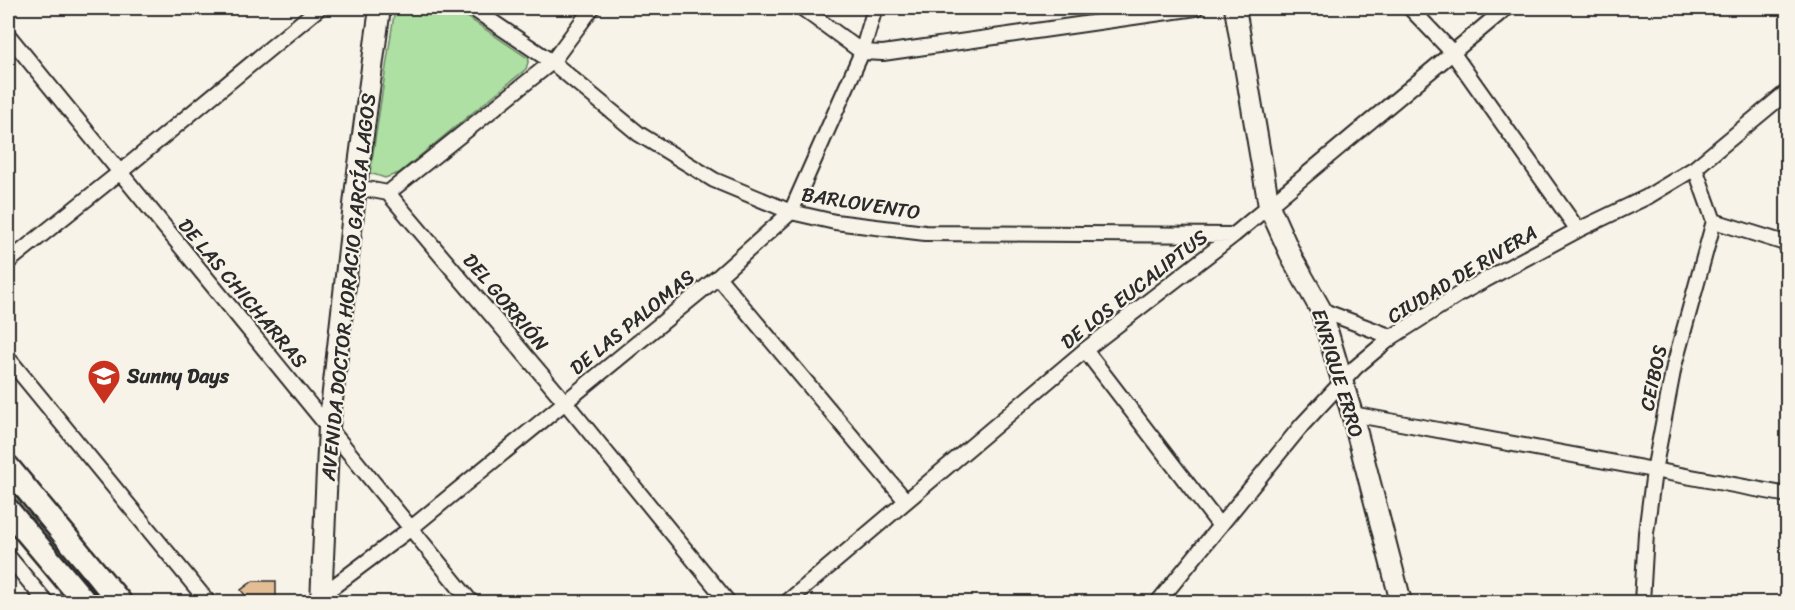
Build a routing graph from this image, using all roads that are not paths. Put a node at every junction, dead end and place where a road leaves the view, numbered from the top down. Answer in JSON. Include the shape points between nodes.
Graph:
{"nodes":[{"id":1,"x":319,"y":8,"type":"edge"},
{"id":2,"x":380,"y":8,"type":"edge"},
{"id":3,"x":472,"y":8,"type":"edge"},
{"id":4,"x":592,"y":8,"type":"edge"},
{"id":5,"x":802,"y":8,"type":"edge"},
{"id":6,"x":875,"y":8,"type":"edge"},
{"id":7,"x":1196,"y":8,"type":"edge"},
{"id":8,"x":1235,"y":8,"type":"edge"},
{"id":9,"x":1410,"y":8,"type":"edge"},
{"id":10,"x":1506,"y":8,"type":"edge"},
{"id":11,"x":8,"y":35,"type":"edge"},
{"id":12,"x":862,"y":52,"type":"junction"},
{"id":13,"x":1452,"y":52,"type":"junction"},
{"id":14,"x":552,"y":62,"type":"junction"},
{"id":15,"x":1788,"y":91,"type":"edge"},
{"id":16,"x":1695,"y":168,"type":"junction"},
{"id":17,"x":119,"y":173,"type":"junction"},
{"id":18,"x":356,"y":187,"type":"junction"},
{"id":19,"x":388,"y":193,"type":"junction"},
{"id":20,"x":1269,"y":206,"type":"junction"},
{"id":21,"x":790,"y":212,"type":"junction"},
{"id":22,"x":1714,"y":221,"type":"junction"},
{"id":23,"x":1578,"y":230,"type":"junction"},
{"id":24,"x":1234,"y":235,"type":"junction"},
{"id":25,"x":1788,"y":244,"type":"edge"},
{"id":26,"x":8,"y":262,"type":"edge"},
{"id":27,"x":718,"y":277,"type":"junction"},
{"id":28,"x":1321,"y":310,"type":"junction"},
{"id":29,"x":1392,"y":337,"type":"junction"},
{"id":30,"x":1085,"y":350,"type":"junction"},
{"id":31,"x":8,"y":358,"type":"edge"},
{"id":32,"x":1342,"y":381,"type":"junction"},
{"id":33,"x":565,"y":402,"type":"junction"},
{"id":34,"x":1352,"y":414,"type":"junction"},
{"id":35,"x":329,"y":427,"type":"junction"},
{"id":36,"x":8,"y":467,"type":"edge"},
{"id":37,"x":1654,"y":471,"type":"junction"},
{"id":38,"x":1788,"y":495,"type":"edge"},
{"id":39,"x":906,"y":501,"type":"junction"},
{"id":40,"x":8,"y":510,"type":"edge"},
{"id":41,"x":1220,"y":526,"type":"junction"},
{"id":42,"x":410,"y":529,"type":"junction"},
{"id":43,"x":8,"y":556,"type":"edge"},
{"id":44,"x":321,"y":599,"type":"edge"},
{"id":45,"x":46,"y":603,"type":"edge"},
{"id":46,"x":85,"y":603,"type":"edge"},
{"id":47,"x":120,"y":603,"type":"edge"},
{"id":48,"x":208,"y":603,"type":"edge"},
{"id":49,"x":471,"y":603,"type":"edge"},
{"id":50,"x":728,"y":603,"type":"edge"},
{"id":51,"x":787,"y":603,"type":"edge"},
{"id":52,"x":1158,"y":603,"type":"edge"},
{"id":53,"x":1401,"y":603,"type":"edge"},
{"id":54,"x":1642,"y":603,"type":"edge"}],
"edges":[{"from":1,"to":17,"type":"street"},
{"from":2,"to":18,"type":"street","name":"AVENIDA DOCTOR HORACIO GARCÍA LAGOS"},
{"from":3,"to":14,"type":"street","name":"BARLOVENTO"},
{"from":4,"to":14,"type":"street"},
{"from":5,"to":12,"type":"street"},
{"from":6,"to":12,"type":"street","name":"DE LAS PALOMAS"},
{"from":7,"to":12,"type":"street","via":[[883,53]]},
{"from":8,"to":20,"type":"street","name":"ENRIQUE ERRO"},
{"from":9,"to":13,"type":"street"},
{"from":10,"to":13,"type":"street","name":"DE LOS EUCALIPTUS"},
{"from":11,"to":17,"type":"street","name":"DE LAS CHICHARRAS"},
{"from":12,"to":21,"type":"street","name":"DE LAS PALOMAS"},
{"from":13,"to":20,"type":"street","name":"DE LOS EUCALIPTUS"},
{"from":13,"to":23,"type":"street"},
{"from":14,"to":19,"type":"street"},
{"from":14,"to":21,"type":"street","name":"BARLOVENTO","via":[[639,134],[714,180]]},
{"from":15,"to":16,"type":"street","name":"CIUDAD DE RIVERA"},
{"from":16,"to":22,"type":"street"},
{"from":16,"to":23,"type":"street","name":"CIUDAD DE RIVERA","via":[[1647,197]]},
{"from":17,"to":26,"type":"street"},
{"from":17,"to":35,"type":"street","name":"DE LAS CHICHARRAS"},
{"from":18,"to":19,"type":"street"},
{"from":18,"to":35,"type":"street","name":"AVENIDA DOCTOR HORACIO GARCÍA LAGOS"},
{"from":19,"to":33,"type":"street","name":"DEL GORRIÓN"},
{"from":20,"to":24,"type":"street","name":"DE LOS EUCALIPTUS"},
{"from":20,"to":28,"type":"street","name":"ENRIQUE ERRO"},
{"from":21,"to":24,"type":"street","name":"BARLOVENTO","via":[[925,233]]},
{"from":21,"to":27,"type":"street","name":"DE LAS PALOMAS"},
{"from":22,"to":25,"type":"street"},
{"from":22,"to":37,"type":"street","name":"CEIBOS","via":[[1674,366]]},
{"from":23,"to":29,"type":"street","name":"CIUDAD DE RIVERA","via":[[1461,293]]},
{"from":24,"to":30,"type":"street","name":"DE LOS EUCALIPTUS"},
{"from":27,"to":33,"type":"street","name":"DE LAS PALOMAS"},
{"from":27,"to":39,"type":"street"},
{"from":28,"to":29,"type":"street"},
{"from":28,"to":32,"type":"street","name":"ENRIQUE ERRO"},
{"from":29,"to":32,"type":"street","name":"CIUDAD DE RIVERA"},
{"from":30,"to":39,"type":"street","name":"DE LOS EUCALIPTUS"},
{"from":30,"to":41,"type":"street"},
{"from":31,"to":48,"type":"street"},
{"from":32,"to":34,"type":"street","name":"ENRIQUE ERRO"},
{"from":32,"to":41,"type":"street","name":"CIUDAD DE RIVERA"},
{"from":33,"to":42,"type":"street","name":"DE LAS PALOMAS"},
{"from":33,"to":50,"type":"street","name":"DEL GORRIÓN"},
{"from":34,"to":37,"type":"street"},
{"from":34,"to":53,"type":"street","name":"ENRIQUE ERRO"},
{"from":35,"to":42,"type":"street","name":"DE LAS CHICHARRAS"},
{"from":35,"to":44,"type":"street","name":"AVENIDA DOCTOR HORACIO GARCÍA LAGOS"},
{"from":36,"to":47,"type":"main road"},
{"from":37,"to":38,"type":"street"},
{"from":37,"to":54,"type":"street","name":"CEIBOS"},
{"from":39,"to":51,"type":"street","name":"DE LOS EUCALIPTUS"},
{"from":40,"to":46,"type":"main road"},
{"from":41,"to":52,"type":"street","name":"CIUDAD DE RIVERA"},
{"from":42,"to":44,"type":"street","name":"DE LAS PALOMAS"},
{"from":42,"to":49,"type":"street","name":"DE LAS CHICHARRAS"},
{"from":43,"to":45,"type":"street"}]}
